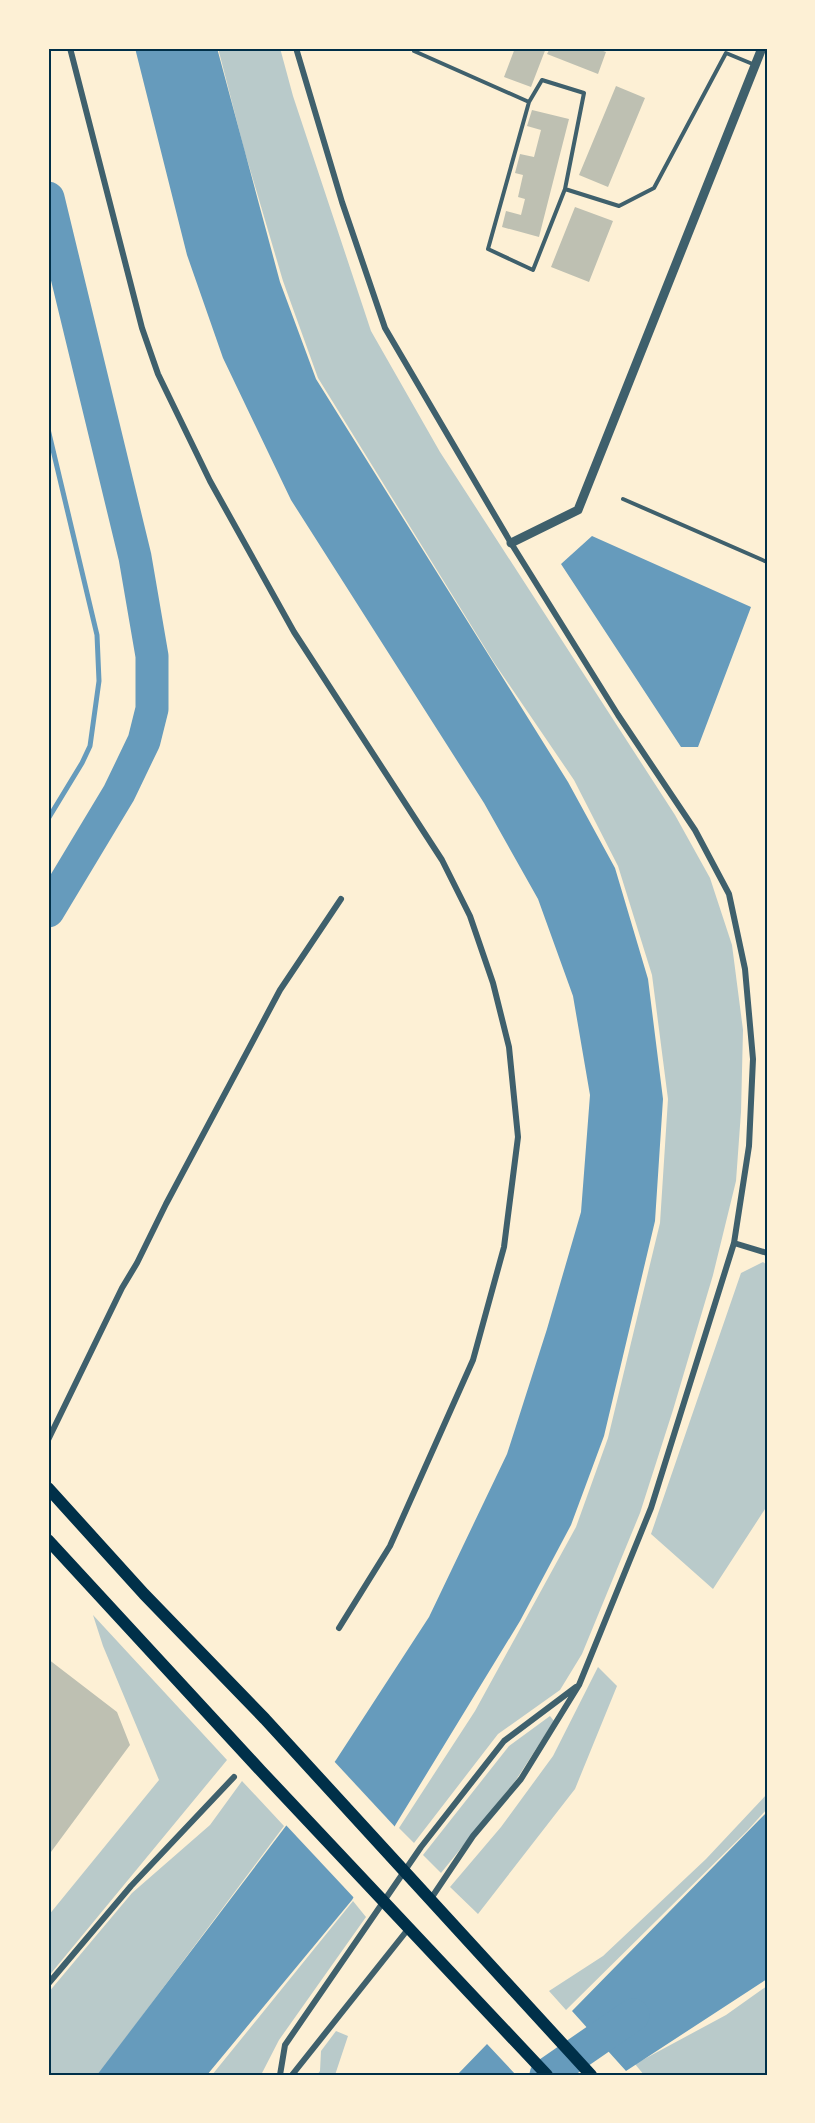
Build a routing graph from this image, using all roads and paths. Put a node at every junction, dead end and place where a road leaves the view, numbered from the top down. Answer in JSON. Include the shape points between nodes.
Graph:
{"nodes":[{"id":1,"x":70,"y":48,"type":"edge"},
{"id":2,"x":296,"y":48,"type":"edge"},
{"id":3,"x":415,"y":48,"type":"edge"},
{"id":4,"x":762,"y":48,"type":"edge"},
{"id":5,"x":755,"y":65,"type":"junction"},
{"id":6,"x":529,"y":102,"type":"junction"},
{"id":7,"x":565,"y":189,"type":"junction"},
{"id":8,"x":622,"y":499,"type":"dead end"},
{"id":9,"x":511,"y":543,"type":"junction"},
{"id":10,"x":767,"y":562,"type":"edge"},
{"id":11,"x":341,"y":899,"type":"dead end"},
{"id":12,"x":734,"y":1243,"type":"junction"},
{"id":13,"x":767,"y":1253,"type":"edge"},
{"id":14,"x":48,"y":1440,"type":"edge"},
{"id":15,"x":48,"y":1488,"type":"edge"},
{"id":16,"x":48,"y":1540,"type":"edge"},
{"id":17,"x":339,"y":1628,"type":"dead end"},
{"id":18,"x":579,"y":1685,"type":"junction"},
{"id":19,"x":234,"y":1777,"type":"dead end"},
{"id":20,"x":429,"y":1900,"type":"junction"},
{"id":21,"x":409,"y":1928,"type":"junction"},
{"id":22,"x":48,"y":1984,"type":"edge"},
{"id":23,"x":294,"y":2073,"type":"edge"},
{"id":24,"x":280,"y":2075,"type":"edge"},
{"id":25,"x":547,"y":2075,"type":"edge"},
{"id":26,"x":591,"y":2075,"type":"edge"}],
"edges":[{"from":1,"to":17,"type":"street","via":[[142,328],[158,374],[210,481],[294,632],[441,860],[470,916],[509,1047],[518,1137],[504,1247],[473,1360],[390,1546]]},
{"from":2,"to":9,"type":"street","via":[[385,328]]},
{"from":3,"to":6,"type":"lane","via":[[414,51]]},
{"from":4,"to":5,"type":"street"},
{"from":5,"to":7,"type":"lane","via":[[726,53],[654,188],[619,206]]},
{"from":5,"to":9,"type":"street","via":[[578,510]]},
{"from":6,"to":7,"type":"lane","via":[[542,80],[584,93]]},
{"from":6,"to":7,"type":"lane","via":[[488,249],[534,270]]},
{"from":8,"to":10,"type":"lane"},
{"from":9,"to":12,"type":"street","via":[[695,830],[729,894],[745,969],[753,1059],[749,1146]]},
{"from":11,"to":14,"type":"street","via":[[275,1000],[122,1288]]},
{"from":12,"to":13,"type":"street"},
{"from":12,"to":18,"type":"street","via":[[651,1508]]},
{"from":15,"to":20,"type":"highway"},
{"from":16,"to":21,"type":"highway"},
{"from":18,"to":20,"type":"street","via":[[521,1779],[473,1836]]},
{"from":18,"to":24,"type":"street","via":[[504,1741],[421,1847],[285,2045]]},
{"from":19,"to":22,"type":"street","via":[[131,1886]]},
{"from":20,"to":26,"type":"highway"},
{"from":21,"to":23,"type":"street"},
{"from":21,"to":25,"type":"highway"}]}
